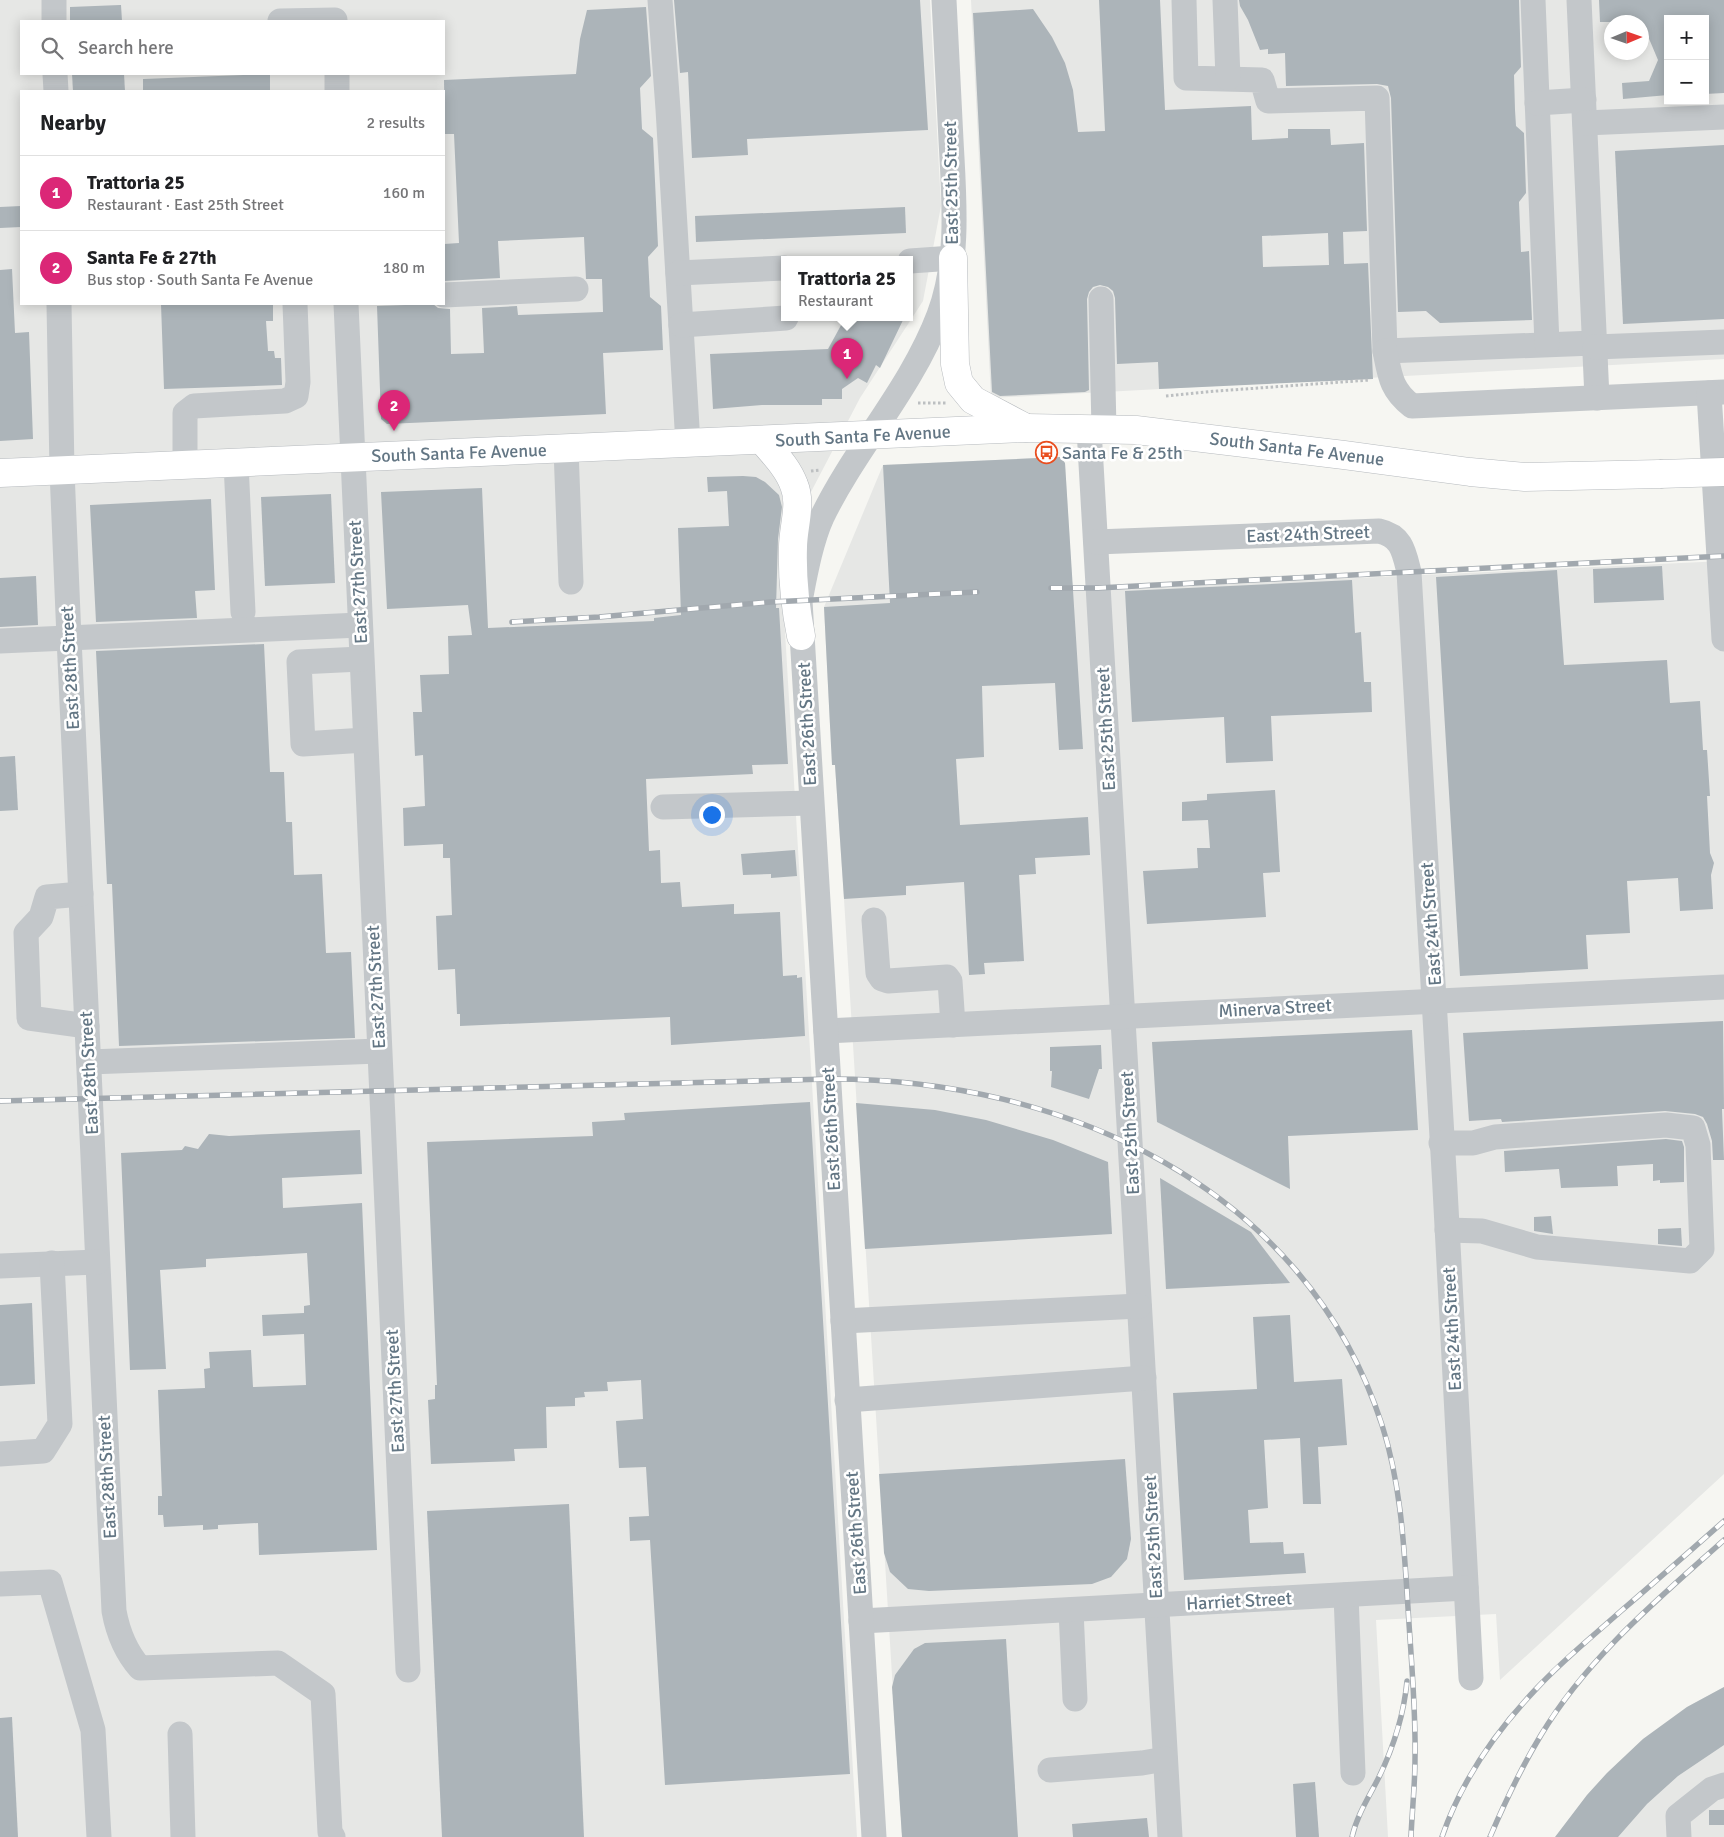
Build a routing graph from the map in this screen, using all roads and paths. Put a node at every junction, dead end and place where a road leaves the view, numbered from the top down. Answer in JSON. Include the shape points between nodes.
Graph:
{"nodes":[{"id":1,"x":54,"y":0,"type":"edge"},
{"id":2,"x":660,"y":0,"type":"edge"},
{"id":3,"x":944,"y":0,"type":"edge"},
{"id":4,"x":1184,"y":0,"type":"edge"},
{"id":5,"x":1224,"y":0,"type":"edge"},
{"id":6,"x":1533,"y":0,"type":"edge"},
{"id":7,"x":1579,"y":0,"type":"edge"},
{"id":8,"x":335,"y":14,"type":"edge"},
{"id":9,"x":54,"y":20,"type":"edge"},
{"id":10,"x":288,"y":20,"type":"edge"},
{"id":11,"x":55,"y":75,"type":"edge"},
{"id":12,"x":337,"y":75,"type":"edge"},
{"id":13,"x":1228,"y":78,"type":"junction"},
{"id":14,"x":56,"y":90,"type":"edge"},
{"id":15,"x":337,"y":90,"type":"edge"},
{"id":16,"x":1537,"y":103,"type":"junction"},
{"id":17,"x":1584,"y":112,"type":"junction"},
{"id":18,"x":1724,"y":117,"type":"edge"},
{"id":19,"x":953,"y":258,"type":"junction"},
{"id":20,"x":913,"y":261,"type":"edge"},
{"id":21,"x":781,"y":268,"type":"edge"},
{"id":22,"x":678,"y":273,"type":"junction"},
{"id":23,"x":576,"y":289,"type":"dead end"},
{"id":24,"x":445,"y":295,"type":"edge"},
{"id":25,"x":1102,"y":299,"type":"dead end"},
{"id":26,"x":59,"y":305,"type":"edge"},
{"id":27,"x":295,"y":305,"type":"edge"},
{"id":28,"x":346,"y":305,"type":"edge"},
{"id":29,"x":781,"y":318,"type":"edge"},
{"id":30,"x":681,"y":325,"type":"junction"},
{"id":31,"x":1724,"y":342,"type":"edge"},
{"id":32,"x":1547,"y":344,"type":"junction"},
{"id":33,"x":1595,"y":345,"type":"junction"},
{"id":34,"x":1385,"y":351,"type":"junction"},
{"id":35,"x":1391,"y":379,"type":"junction"},
{"id":36,"x":1716,"y":393,"type":"edge"},
{"id":37,"x":1166,"y":396,"type":"dead end"},
{"id":38,"x":1597,"y":398,"type":"junction"},
{"id":39,"x":916,"y":403,"type":"dead end"},
{"id":40,"x":922,"y":403,"type":"junction"},
{"id":41,"x":950,"y":403,"type":"dead end"},
{"id":42,"x":922,"y":408,"type":"dead end"},
{"id":43,"x":1026,"y":428,"type":"junction"},
{"id":44,"x":1097,"y":429,"type":"junction"},
{"id":45,"x":870,"y":436,"type":"junction"},
{"id":46,"x":763,"y":441,"type":"junction"},
{"id":47,"x":688,"y":444,"type":"junction"},
{"id":48,"x":566,"y":449,"type":"junction"},
{"id":49,"x":352,"y":458,"type":"junction"},
{"id":50,"x":236,"y":463,"type":"junction"},
{"id":51,"x":185,"y":465,"type":"junction"},
{"id":52,"x":62,"y":471,"type":"junction"},
{"id":53,"x":1724,"y":472,"type":"edge"},
{"id":54,"x":0,"y":473,"type":"edge"},
{"id":55,"x":1096,"y":542,"type":"junction"},
{"id":56,"x":571,"y":582,"type":"dead end"},
{"id":57,"x":243,"y":612,"type":"dead end"},
{"id":58,"x":360,"y":625,"type":"junction"},
{"id":59,"x":801,"y":636,"type":"junction"},
{"id":60,"x":69,"y":638,"type":"junction"},
{"id":61,"x":1724,"y":639,"type":"edge"},
{"id":62,"x":0,"y":641,"type":"edge"},
{"id":63,"x":361,"y":659,"type":"junction"},
{"id":64,"x":365,"y":740,"type":"junction"},
{"id":65,"x":811,"y":803,"type":"junction"},
{"id":66,"x":663,"y":807,"type":"dead end"},
{"id":67,"x":81,"y":894,"type":"junction"},
{"id":68,"x":874,"y":920,"type":"dead end"},
{"id":69,"x":1724,"y":987,"type":"edge"},
{"id":70,"x":1436,"y":1000,"type":"junction"},
{"id":71,"x":1123,"y":1016,"type":"junction"},
{"id":72,"x":953,"y":1025,"type":"junction"},
{"id":73,"x":87,"y":1026,"type":"junction"},
{"id":74,"x":826,"y":1031,"type":"junction"},
{"id":75,"x":379,"y":1051,"type":"junction"},
{"id":76,"x":89,"y":1062,"type":"junction"},
{"id":77,"x":1442,"y":1143,"type":"junction"},
{"id":78,"x":1447,"y":1230,"type":"junction"},
{"id":79,"x":97,"y":1262,"type":"junction"},
{"id":80,"x":52,"y":1263,"type":"junction"},
{"id":81,"x":0,"y":1266,"type":"edge"},
{"id":82,"x":1139,"y":1306,"type":"junction"},
{"id":83,"x":843,"y":1321,"type":"junction"},
{"id":84,"x":1144,"y":1378,"type":"junction"},
{"id":85,"x":848,"y":1400,"type":"junction"},
{"id":86,"x":0,"y":1454,"type":"edge"},
{"id":87,"x":0,"y":1584,"type":"edge"},
{"id":88,"x":1466,"y":1588,"type":"junction"},
{"id":89,"x":1346,"y":1595,"type":"junction"},
{"id":90,"x":1157,"y":1605,"type":"junction"},
{"id":91,"x":1071,"y":1610,"type":"junction"},
{"id":92,"x":861,"y":1621,"type":"junction"},
{"id":93,"x":408,"y":1670,"type":"dead end"},
{"id":94,"x":1471,"y":1678,"type":"dead end"},
{"id":95,"x":1075,"y":1699,"type":"dead end"},
{"id":96,"x":180,"y":1734,"type":"dead end"},
{"id":97,"x":1165,"y":1759,"type":"junction"},
{"id":98,"x":1050,"y":1770,"type":"dead end"},
{"id":99,"x":1354,"y":1773,"type":"dead end"},
{"id":100,"x":1724,"y":1785,"type":"edge"},
{"id":101,"x":99,"y":1837,"type":"edge"},
{"id":102,"x":183,"y":1837,"type":"edge"},
{"id":103,"x":333,"y":1837,"type":"edge"},
{"id":104,"x":874,"y":1837,"type":"edge"},
{"id":105,"x":1170,"y":1837,"type":"edge"},
{"id":106,"x":1679,"y":1837,"type":"edge"}],
"edges":[{"from":1,"to":9,"type":"street"},
{"from":2,"to":22,"type":"street"},
{"from":3,"to":19,"type":"street","name":"East 25th Street","via":[[954,196]]},
{"from":4,"to":13,"type":"street","via":[[1186,78]]},
{"from":5,"to":13,"type":"street"},
{"from":6,"to":16,"type":"street"},
{"from":7,"to":17,"type":"street"},
{"from":8,"to":10,"type":"street"},
{"from":11,"to":14,"type":"street"},
{"from":12,"to":15,"type":"street"},
{"from":13,"to":34,"type":"street","via":[[1262,80],[1268,101],[1377,98]]},
{"from":16,"to":17,"type":"street"},
{"from":16,"to":32,"type":"street"},
{"from":17,"to":18,"type":"street"},
{"from":17,"to":33,"type":"street"},
{"from":19,"to":20,"type":"street"},
{"from":19,"to":43,"type":"main road","via":[[955,364],[959,383],[974,400]]},
{"from":19,"to":45,"type":"street","name":"East 25th Street","via":[[945,297],[923,352]]},
{"from":21,"to":22,"type":"street"},
{"from":22,"to":30,"type":"street"},
{"from":23,"to":24,"type":"street"},
{"from":25,"to":44,"type":"street","name":"East 25th Street"},
{"from":26,"to":52,"type":"street","name":"East 28th Street"},
{"from":27,"to":51,"type":"street","via":[[296,396],[285,401],[194,406],[185,413]]},
{"from":28,"to":49,"type":"street","name":"East 27th Street"},
{"from":29,"to":30,"type":"street"},
{"from":30,"to":47,"type":"street"},
{"from":31,"to":33,"type":"street"},
{"from":32,"to":33,"type":"street"},
{"from":32,"to":34,"type":"street"},
{"from":33,"to":38,"type":"street"},
{"from":34,"to":35,"type":"street"},
{"from":35,"to":37,"type":"path"},
{"from":35,"to":38,"type":"street","via":[[1401,398],[1412,406]]},
{"from":36,"to":38,"type":"street"},
{"from":36,"to":61,"type":"street"},
{"from":39,"to":40,"type":"path"},
{"from":40,"to":41,"type":"path"},
{"from":40,"to":42,"type":"path"},
{"from":43,"to":44,"type":"main road","name":"South Santa Fe Avenue"},
{"from":43,"to":45,"type":"main road","name":"South Santa Fe Avenue"},
{"from":44,"to":53,"type":"main road","name":"South Santa Fe Avenue","bridge":true,"via":[[1179,434],[1525,477]]},
{"from":44,"to":55,"type":"street","name":"East 25th Street"},
{"from":45,"to":46,"type":"main road","name":"South Santa Fe Avenue"},
{"from":45,"to":59,"type":"street","name":"East 26th Street","via":[[839,484],[821,520],[800,601]]},
{"from":46,"to":47,"type":"main road","name":"South Santa Fe Avenue"},
{"from":46,"to":59,"type":"main road","via":[[795,487],[793,573]]},
{"from":47,"to":48,"type":"main road","name":"South Santa Fe Avenue"},
{"from":48,"to":49,"type":"main road","name":"South Santa Fe Avenue"},
{"from":48,"to":56,"type":"street"},
{"from":49,"to":50,"type":"main road","name":"South Santa Fe Avenue"},
{"from":49,"to":58,"type":"street","name":"East 27th Street"},
{"from":50,"to":51,"type":"main road","name":"South Santa Fe Avenue"},
{"from":50,"to":57,"type":"street"},
{"from":51,"to":52,"type":"main road","name":"South Santa Fe Avenue"},
{"from":52,"to":54,"type":"main road","name":"South Santa Fe Avenue"},
{"from":52,"to":60,"type":"street","name":"East 28th Street"},
{"from":55,"to":70,"type":"street","name":"East 24th Street","via":[[1379,531],[1396,538],[1409,572]]},
{"from":55,"to":71,"type":"street","name":"East 25th Street"},
{"from":58,"to":60,"type":"street"},
{"from":58,"to":63,"type":"street","name":"East 27th Street"},
{"from":59,"to":65,"type":"street","name":"East 26th Street"},
{"from":60,"to":62,"type":"street"},
{"from":60,"to":67,"type":"street","name":"East 28th Street"},
{"from":63,"to":64,"type":"street","name":"East 27th Street"},
{"from":63,"to":64,"type":"street","via":[[299,662],[303,744]]},
{"from":64,"to":75,"type":"street","name":"East 27th Street"},
{"from":65,"to":66,"type":"street"},
{"from":65,"to":74,"type":"street","name":"East 26th Street"},
{"from":67,"to":73,"type":"street","name":"East 28th Street"},
{"from":67,"to":73,"type":"street","via":[[47,896],[41,917],[26,933],[29,1018]]},
{"from":68,"to":72,"type":"street","via":[[878,974],[888,981],[947,977]]},
{"from":69,"to":70,"type":"street","name":"Minerva Street"},
{"from":70,"to":71,"type":"street","name":"Minerva Street"},
{"from":70,"to":77,"type":"street","name":"East 24th Street"},
{"from":71,"to":72,"type":"street","name":"Minerva Street"},
{"from":71,"to":82,"type":"street","name":"East 25th Street"},
{"from":72,"to":74,"type":"street","name":"Minerva Street"},
{"from":73,"to":76,"type":"street","name":"East 28th Street"},
{"from":74,"to":83,"type":"street","name":"East 26th Street"},
{"from":75,"to":76,"type":"street"},
{"from":75,"to":93,"type":"street","name":"East 27th Street"},
{"from":76,"to":79,"type":"street","name":"East 28th Street"},
{"from":77,"to":78,"type":"street","name":"East 24th Street"},
{"from":77,"to":78,"type":"street","via":[[1666,1125],[1693,1128],[1698,1146],[1702,1249],[1690,1261],[1537,1247],[1482,1231]]},
{"from":78,"to":88,"type":"street","name":"East 24th Street"},
{"from":79,"to":80,"type":"street"},
{"from":79,"to":103,"type":"street","name":"East 28th Street","via":[[113,1600],[120,1637],[140,1668],[278,1663],[323,1694],[330,1832]]},
{"from":80,"to":81,"type":"street"},
{"from":80,"to":86,"type":"street","via":[[60,1424],[43,1451]]},
{"from":82,"to":83,"type":"street"},
{"from":82,"to":84,"type":"street","name":"East 25th Street"},
{"from":83,"to":85,"type":"street","name":"East 26th Street"},
{"from":84,"to":85,"type":"street"},
{"from":84,"to":90,"type":"street","name":"East 25th Street"},
{"from":85,"to":92,"type":"street","name":"East 26th Street"},
{"from":87,"to":101,"type":"street","via":[[50,1582],[93,1730]]},
{"from":88,"to":89,"type":"street","name":"Harriet Street"},
{"from":88,"to":94,"type":"street","name":"East 24th Street"},
{"from":89,"to":90,"type":"street","name":"Harriet Street"},
{"from":89,"to":99,"type":"street"},
{"from":90,"to":91,"type":"street","name":"Harriet Street"},
{"from":90,"to":97,"type":"street","name":"East 25th Street"},
{"from":91,"to":92,"type":"street","name":"Harriet Street"},
{"from":91,"to":95,"type":"street"},
{"from":92,"to":104,"type":"street","name":"East 26th Street"},
{"from":96,"to":102,"type":"street"},
{"from":97,"to":98,"type":"street"},
{"from":97,"to":105,"type":"street","name":"East 25th Street"},
{"from":100,"to":106,"type":"street","via":[[1712,1789],[1678,1816]]}]}
